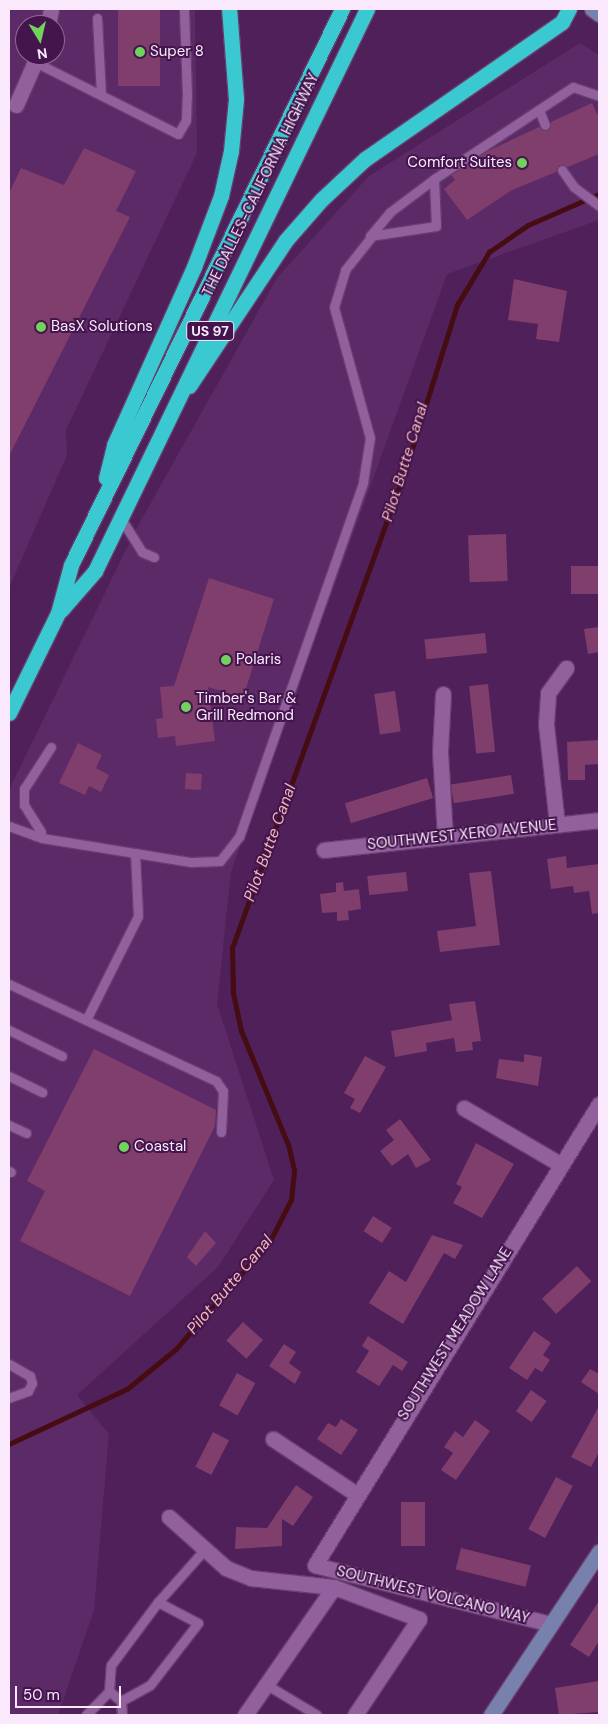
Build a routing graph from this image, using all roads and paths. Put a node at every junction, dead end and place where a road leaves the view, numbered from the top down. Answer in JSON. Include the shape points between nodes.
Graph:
{"nodes":[{"id":1,"x":184,"y":9,"type":"edge"},
{"id":2,"x":228,"y":9,"type":"edge"},
{"id":3,"x":342,"y":9,"type":"edge"},
{"id":4,"x":367,"y":9,"type":"edge"},
{"id":5,"x":569,"y":9,"type":"edge"},
{"id":6,"x":592,"y":9,"type":"edge"},
{"id":7,"x":599,"y":14,"type":"edge"},
{"id":8,"x":97,"y":18,"type":"dead end"},
{"id":9,"x":33,"y":65,"type":"edge"},
{"id":10,"x":47,"y":65,"type":"edge"},
{"id":11,"x":101,"y":95,"type":"junction"},
{"id":12,"x":599,"y":96,"type":"edge"},
{"id":13,"x":16,"y":105,"type":"dead end"},
{"id":14,"x":539,"y":110,"type":"junction"},
{"id":15,"x":545,"y":125,"type":"dead end"},
{"id":16,"x":562,"y":170,"type":"dead end"},
{"id":17,"x":434,"y":179,"type":"junction"},
{"id":18,"x":599,"y":206,"type":"edge"},
{"id":19,"x":372,"y":236,"type":"junction"},
{"id":20,"x":173,"y":407,"type":"junction"},
{"id":21,"x":97,"y":512,"type":"junction"},
{"id":22,"x":120,"y":517,"type":"junction"},
{"id":23,"x":154,"y":557,"type":"dead end"},
{"id":24,"x":58,"y":613,"type":"junction"},
{"id":25,"x":566,"y":668,"type":"dead end"},
{"id":26,"x":442,"y":694,"type":"dead end"},
{"id":27,"x":9,"y":713,"type":"edge"},
{"id":28,"x":51,"y":747,"type":"dead end"},
{"id":29,"x":599,"y":820,"type":"edge"},
{"id":30,"x":557,"y":824,"type":"junction"},
{"id":31,"x":9,"y":826,"type":"edge"},
{"id":32,"x":36,"y":836,"type":"junction"},
{"id":33,"x":445,"y":836,"type":"junction"},
{"id":34,"x":324,"y":850,"type":"dead end"},
{"id":35,"x":135,"y":853,"type":"junction"},
{"id":36,"x":9,"y":984,"type":"edge"},
{"id":37,"x":86,"y":1020,"type":"junction"},
{"id":38,"x":9,"y":1030,"type":"edge"},
{"id":39,"x":62,"y":1056,"type":"dead end"},
{"id":40,"x":9,"y":1076,"type":"edge"},
{"id":41,"x":42,"y":1092,"type":"dead end"},
{"id":42,"x":599,"y":1104,"type":"edge"},
{"id":43,"x":464,"y":1108,"type":"dead end"},
{"id":44,"x":9,"y":1125,"type":"edge"},
{"id":45,"x":221,"y":1132,"type":"dead end"},
{"id":46,"x":26,"y":1133,"type":"dead end"},
{"id":47,"x":560,"y":1164,"type":"junction"},
{"id":48,"x":9,"y":1364,"type":"edge"},
{"id":49,"x":9,"y":1398,"type":"edge"},
{"id":50,"x":273,"y":1439,"type":"dead end"},
{"id":51,"x":356,"y":1494,"type":"junction"},
{"id":52,"x":169,"y":1517,"type":"dead end"},
{"id":53,"x":205,"y":1549,"type":"junction"},
{"id":54,"x":599,"y":1552,"type":"edge"},
{"id":55,"x":314,"y":1565,"type":"joint"},
{"id":56,"x":334,"y":1587,"type":"junction"},
{"id":57,"x":158,"y":1602,"type":"junction"},
{"id":58,"x":551,"y":1624,"type":"junction"},
{"id":59,"x":267,"y":1685,"type":"junction"},
{"id":60,"x":109,"y":1691,"type":"junction"},
{"id":61,"x":120,"y":1701,"type":"junction"},
{"id":62,"x":86,"y":1715,"type":"edge"},
{"id":63,"x":122,"y":1715,"type":"edge"},
{"id":64,"x":245,"y":1715,"type":"edge"},
{"id":65,"x":317,"y":1715,"type":"edge"},
{"id":66,"x":355,"y":1715,"type":"edge"},
{"id":67,"x":491,"y":1715,"type":"edge"}],
"edges":[{"from":1,"to":11,"type":"lane","via":[[188,96],[186,120],[178,134]]},
{"from":2,"to":21,"type":"highway","via":[[236,99],[232,150],[221,196],[194,267],[114,445]]},
{"from":3,"to":21,"type":"highway","name":"THE DALLES-CALIFORNIA HIGHWAY","number":"US 97"},
{"from":4,"to":20,"type":"highway","name":"THE DALLES-CALIFORNIA HIGHWAY","number":"US 97"},
{"from":5,"to":20,"type":"highway","via":[[562,22],[365,159],[321,200],[286,240],[211,359]]},
{"from":6,"to":7,"type":"main road"},
{"from":8,"to":11,"type":"lane"},
{"from":9,"to":13,"type":"street"},
{"from":10,"to":11,"type":"lane"},
{"from":12,"to":14,"type":"lane","via":[[573,87]]},
{"from":14,"to":15,"type":"lane"},
{"from":14,"to":17,"type":"lane"},
{"from":16,"to":18,"type":"lane","via":[[574,187]]},
{"from":17,"to":19,"type":"lane","via":[[390,212]]},
{"from":17,"to":19,"type":"lane","via":[[436,226]]},
{"from":19,"to":35,"type":"lane","via":[[345,270],[334,307],[370,438],[364,482],[239,837],[220,861],[191,862]]},
{"from":20,"to":22,"type":"highway","name":"THE DALLES-CALIFORNIA HIGHWAY","number":"US 97"},
{"from":21,"to":24,"type":"highway","name":"THE DALLES-CALIFORNIA HIGHWAY","number":"US 97","via":[[71,565]]},
{"from":22,"to":23,"type":"lane","via":[[142,552]]},
{"from":22,"to":24,"type":"highway","name":"THE DALLES-CALIFORNIA HIGHWAY","number":"US 97","via":[[95,570]]},
{"from":24,"to":27,"type":"highway","name":"THE DALLES-CALIFORNIA HIGHWAY","number":"US 97"},
{"from":25,"to":30,"type":"street","via":[[548,693],[546,724]]},
{"from":26,"to":33,"type":"street","via":[[440,752]]},
{"from":28,"to":32,"type":"lane","via":[[24,788],[24,805],[41,832]]},
{"from":29,"to":30,"type":"street","name":"SOUTHWEST XERO AVENUE"},
{"from":30,"to":33,"type":"street","name":"SOUTHWEST XERO AVENUE"},
{"from":31,"to":32,"type":"lane"},
{"from":32,"to":35,"type":"lane"},
{"from":33,"to":34,"type":"street","name":"SOUTHWEST XERO AVENUE"},
{"from":35,"to":37,"type":"lane","via":[[138,916]]},
{"from":36,"to":37,"type":"lane"},
{"from":37,"to":45,"type":"lane","via":[[216,1081],[223,1091]]},
{"from":38,"to":39,"type":"lane"},
{"from":40,"to":41,"type":"lane"},
{"from":42,"to":47,"type":"street","name":"SOUTHWEST MEADOW LANE"},
{"from":43,"to":47,"type":"street"},
{"from":44,"to":46,"type":"lane"},
{"from":47,"to":51,"type":"street","name":"SOUTHWEST MEADOW LANE"},
{"from":48,"to":49,"type":"lane","via":[[30,1376],[32,1383],[28,1390]]},
{"from":50,"to":51,"type":"street"},
{"from":51,"to":55,"type":"street","name":"SOUTHWEST MEADOW LANE"},
{"from":52,"to":53,"type":"street"},
{"from":53,"to":56,"type":"street","via":[[226,1568],[251,1578]]},
{"from":53,"to":57,"type":"lane"},
{"from":54,"to":58,"type":"main road"},
{"from":55,"to":58,"type":"street","name":"SOUTHWEST VOLCANO WAY"},
{"from":56,"to":59,"type":"street"},
{"from":56,"to":66,"type":"street","via":[[419,1619]]},
{"from":57,"to":60,"type":"lane","via":[[111,1665]]},
{"from":57,"to":61,"type":"lane","via":[[198,1623],[150,1685]]},
{"from":58,"to":67,"type":"main road"},
{"from":59,"to":64,"type":"street"},
{"from":59,"to":65,"type":"lane"},
{"from":60,"to":61,"type":"lane"},
{"from":60,"to":62,"type":"lane"},
{"from":61,"to":63,"type":"lane"}]}
